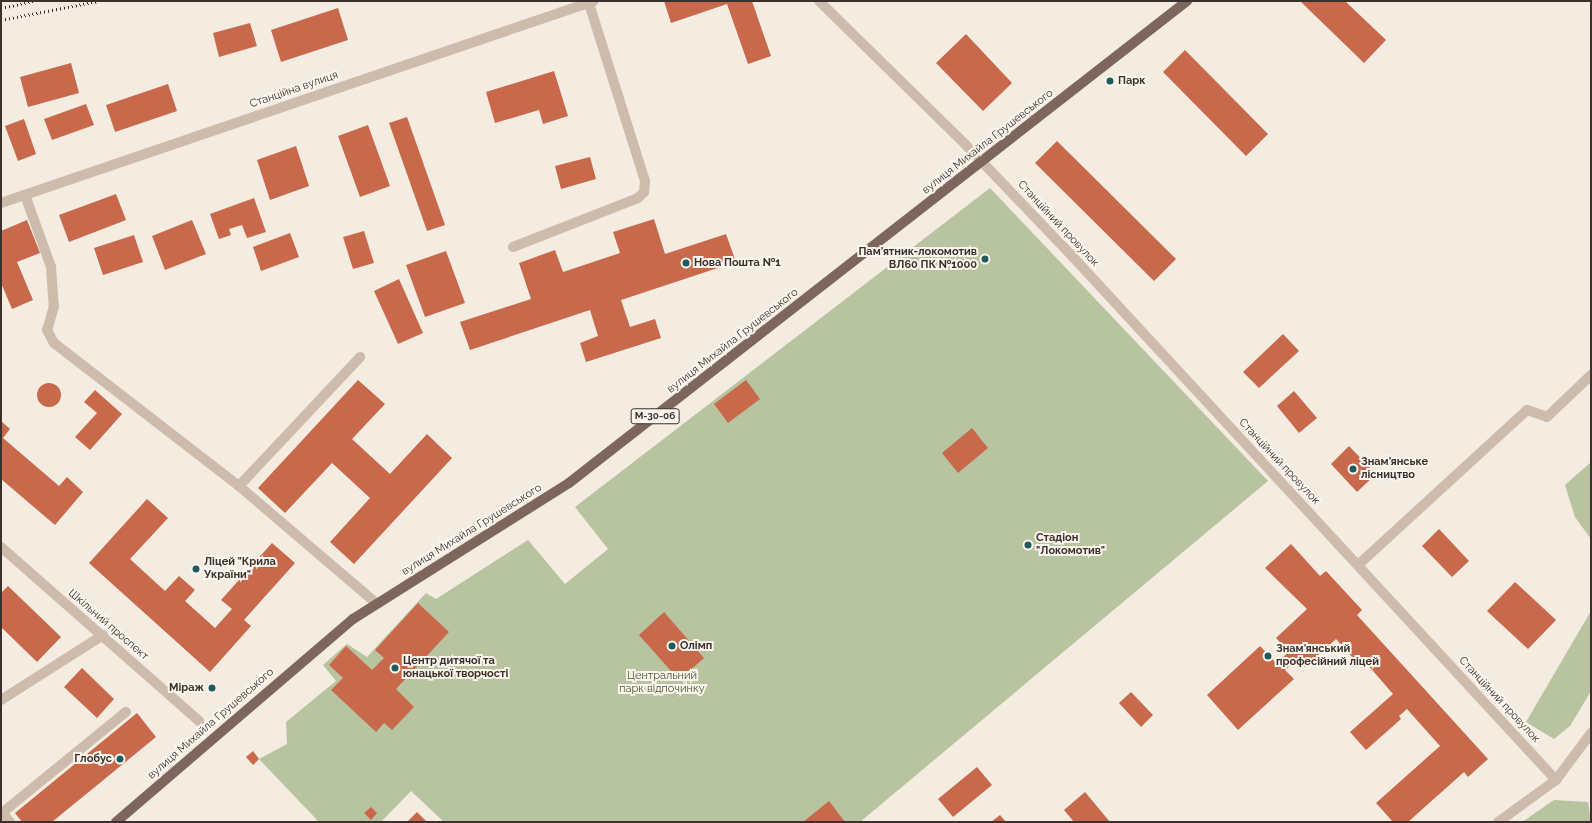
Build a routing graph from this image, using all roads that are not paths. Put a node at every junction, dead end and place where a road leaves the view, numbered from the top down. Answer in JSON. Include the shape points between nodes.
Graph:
{"nodes":[{"id":1,"x":819,"y":1,"type":"edge"},
{"id":2,"x":1187,"y":1,"type":"edge"},
{"id":3,"x":592,"y":2,"type":"edge"},
{"id":4,"x":982,"y":162,"type":"junction"},
{"id":5,"x":25,"y":195,"type":"junction"},
{"id":6,"x":1,"y":203,"type":"edge"},
{"id":7,"x":513,"y":247,"type":"dead end"},
{"id":8,"x":360,"y":357,"type":"dead end"},
{"id":9,"x":1591,"y":375,"type":"edge"},
{"id":10,"x":239,"y":486,"type":"junction"},
{"id":11,"x":1,"y":547,"type":"edge"},
{"id":12,"x":1358,"y":565,"type":"junction"},
{"id":13,"x":376,"y":603,"type":"junction"},
{"id":14,"x":103,"y":635,"type":"junction"},
{"id":15,"x":1,"y":700,"type":"edge"},
{"id":16,"x":126,"y":712,"type":"dead end"},
{"id":17,"x":199,"y":721,"type":"dead end"},
{"id":18,"x":1591,"y":733,"type":"edge"},
{"id":19,"x":1556,"y":780,"type":"junction"},
{"id":20,"x":2,"y":813,"type":"edge"},
{"id":21,"x":10,"y":822,"type":"edge"},
{"id":22,"x":116,"y":822,"type":"edge"},
{"id":23,"x":1498,"y":822,"type":"edge"}],
"edges":[{"from":1,"to":4,"type":"street","name":"Станційний провулок"},
{"from":2,"to":4,"type":"main road","name":"вулиця Михайла Грушевського","number":"М-30-06"},
{"from":3,"to":5,"type":"street","name":"Станційна вулиця"},
{"from":3,"to":7,"type":"street","via":[[645,181],[644,192],[638,198]]},
{"from":4,"to":12,"type":"street","name":"Станційний провулок"},
{"from":4,"to":13,"type":"main road","name":"вулиця Михайла Грушевського","number":"М-30-06","via":[[550,496]]},
{"from":5,"to":6,"type":"street","name":"Станційна вулиця"},
{"from":5,"to":10,"type":"street","via":[[51,267],[54,306],[47,330],[54,343]]},
{"from":8,"to":10,"type":"street"},
{"from":9,"to":12,"type":"street","via":[[1547,417],[1527,410]]},
{"from":10,"to":13,"type":"street"},
{"from":11,"to":14,"type":"street","name":"Шкільний проспект"},
{"from":12,"to":19,"type":"street","name":"Станційний провулок"},
{"from":13,"to":22,"type":"main road","name":"вулиця Михайла Грушевського","number":"М-30-06","via":[[322,644]]},
{"from":14,"to":15,"type":"street"},
{"from":14,"to":17,"type":"street","name":"Шкільний проспект"},
{"from":16,"to":20,"type":"street"},
{"from":18,"to":19,"type":"street"},
{"from":19,"to":23,"type":"street"},
{"from":20,"to":21,"type":"street"}]}
